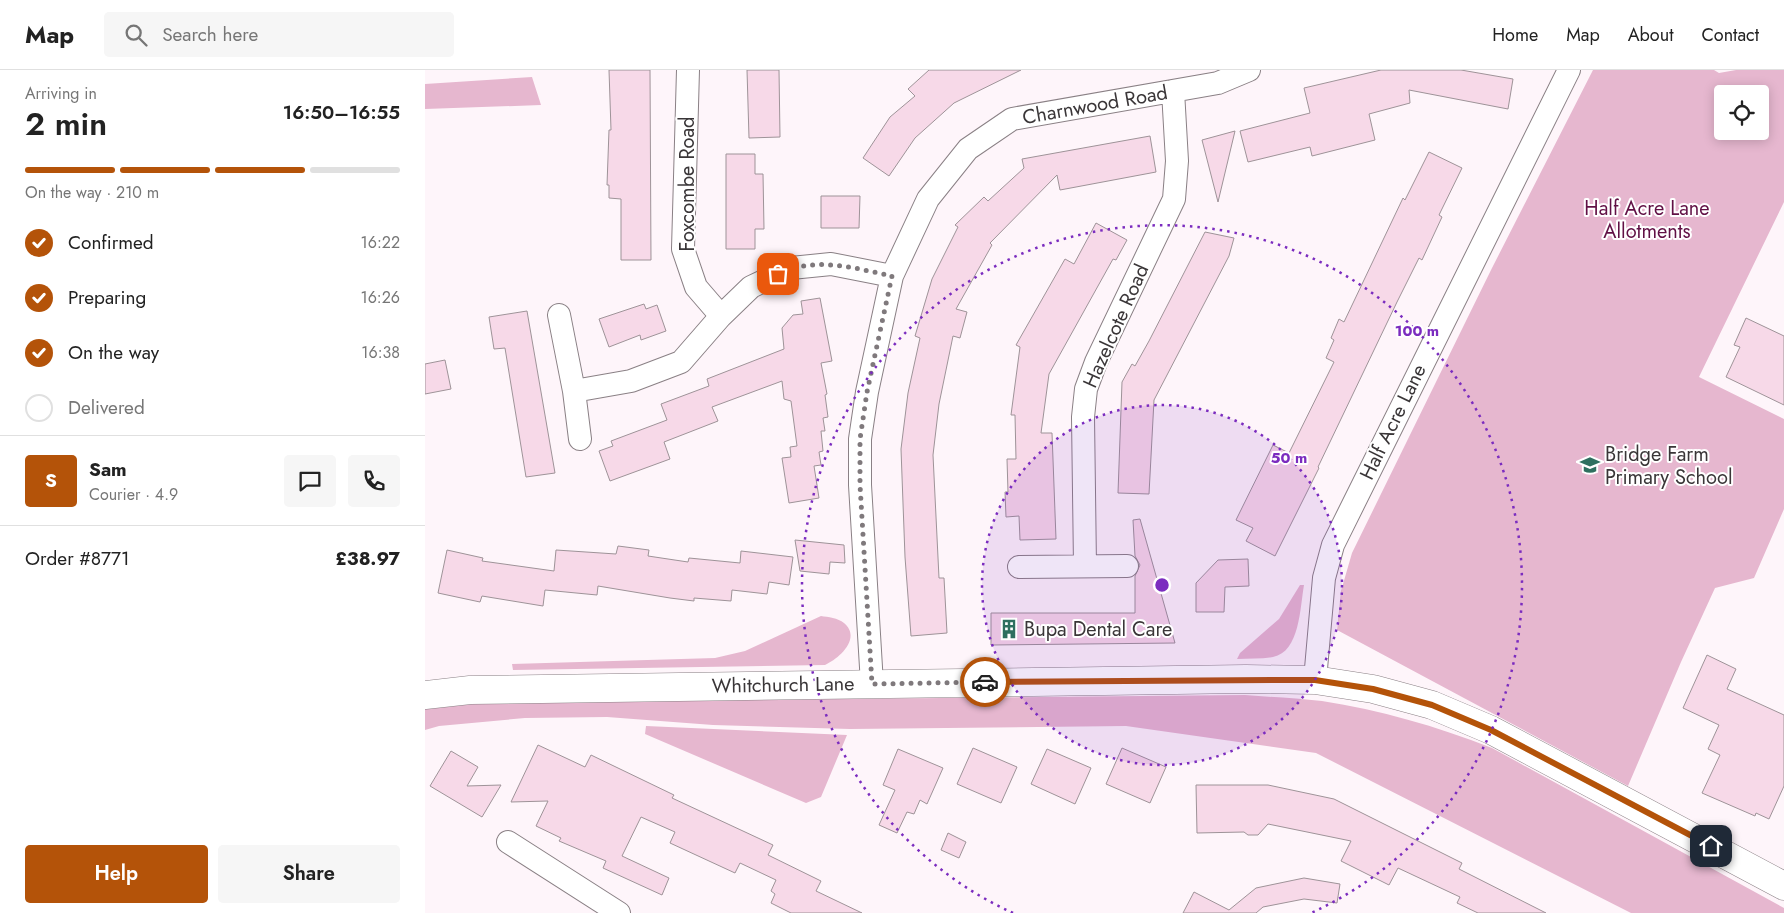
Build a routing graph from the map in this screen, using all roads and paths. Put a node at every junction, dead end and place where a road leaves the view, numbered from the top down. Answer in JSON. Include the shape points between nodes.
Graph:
{"nodes":[{"id":1,"x":688,"y":70,"type":"edge"},
{"id":2,"x":1249,"y":70,"type":"edge"},
{"id":3,"x":1569,"y":70,"type":"edge"},
{"id":4,"x":1173,"y":91,"type":"junction"},
{"id":5,"x":892,"y":276,"type":"junction"},
{"id":6,"x":559,"y":315,"type":"dead end"},
{"id":7,"x":721,"y":316,"type":"junction"},
{"id":8,"x":574,"y":391,"type":"junction"},
{"id":9,"x":580,"y":439,"type":"dead end"},
{"id":10,"x":1085,"y":566,"type":"junction"},
{"id":11,"x":1127,"y":566,"type":"dead end"},
{"id":12,"x":1019,"y":567,"type":"dead end"},
{"id":13,"x":1315,"y":680,"type":"junction"},
{"id":14,"x":872,"y":684,"type":"junction"},
{"id":15,"x":425,"y":695,"type":"edge"},
{"id":16,"x":508,"y":842,"type":"dead end"},
{"id":17,"x":1784,"y":886,"type":"edge"},
{"id":18,"x":619,"y":913,"type":"edge"}],
"edges":[{"from":1,"to":7,"type":"street","name":"Foxcombe Road","via":[[683,249],[696,287]]},
{"from":2,"to":4,"type":"street","name":"Charnwood Road","via":[[1218,82]]},
{"from":3,"to":13,"type":"street","name":"Half Acre Lane","via":[[1333,545],[1324,578]]},
{"from":4,"to":5,"type":"street","name":"Charnwood Road","via":[[1012,119],[968,149],[928,199]]},
{"from":4,"to":10,"type":"street","name":"Hazelcote Road","via":[[1177,161],[1174,199],[1086,389],[1083,417]]},
{"from":5,"to":7,"type":"street","via":[[831,264],[791,268],[751,287]]},
{"from":5,"to":14,"type":"street","name":"Charnwood Road","via":[[860,439]]},
{"from":6,"to":8,"type":"street"},
{"from":7,"to":8,"type":"street","via":[[681,362],[631,381]]},
{"from":8,"to":9,"type":"street"},
{"from":10,"to":11,"type":"street"},
{"from":10,"to":12,"type":"street"},
{"from":13,"to":14,"type":"street","name":"Whitchurch Lane"},
{"from":13,"to":17,"type":"street","name":"Whitchurch Lane","via":[[1373,689],[1432,705],[1482,727]]},
{"from":14,"to":15,"type":"street","name":"Whitchurch Lane","via":[[471,690]]},
{"from":16,"to":18,"type":"street"}]}
